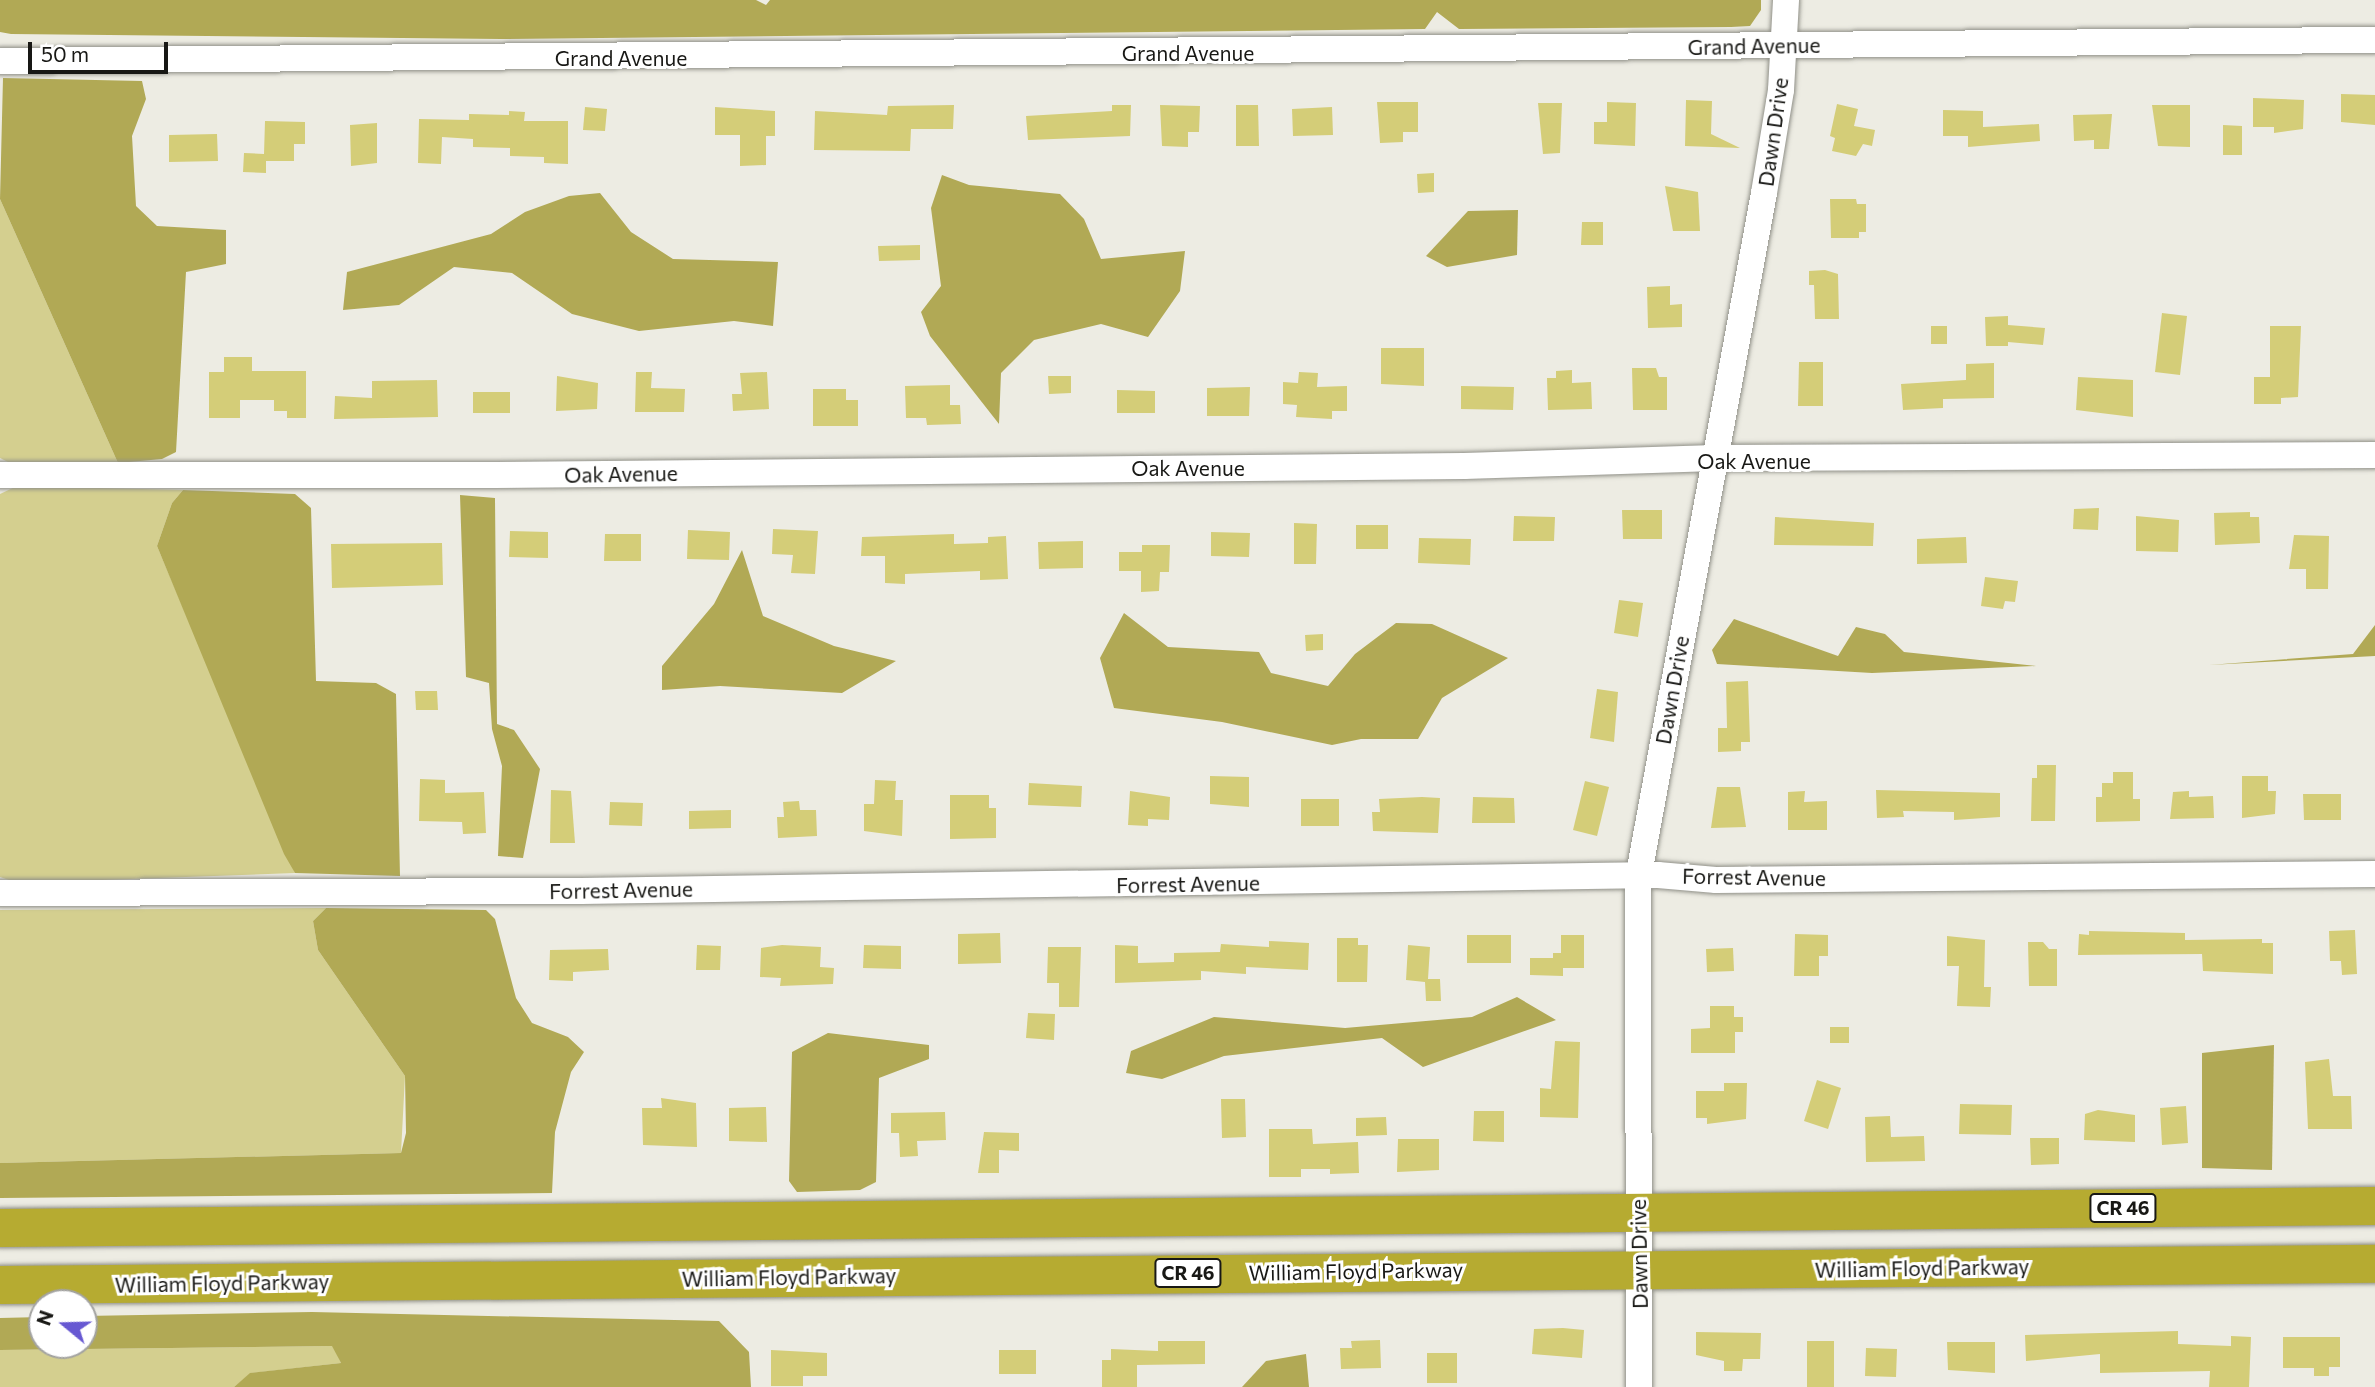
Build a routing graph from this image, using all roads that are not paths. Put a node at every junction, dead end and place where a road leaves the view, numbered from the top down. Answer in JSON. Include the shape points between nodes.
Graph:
{"nodes":[{"id":1,"x":1786,"y":0,"type":"edge"},
{"id":2,"x":2375,"y":40,"type":"edge"},
{"id":3,"x":1784,"y":46,"type":"junction"},
{"id":4,"x":0,"y":61,"type":"edge"},
{"id":5,"x":2375,"y":455,"type":"edge"},
{"id":6,"x":1715,"y":458,"type":"junction"},
{"id":7,"x":0,"y":475,"type":"edge"},
{"id":8,"x":2375,"y":874,"type":"edge"},
{"id":9,"x":1638,"y":879,"type":"junction"},
{"id":10,"x":0,"y":893,"type":"edge"},
{"id":11,"x":2375,"y":1206,"type":"edge"},
{"id":12,"x":1638,"y":1213,"type":"junction"},
{"id":13,"x":0,"y":1228,"type":"edge"},
{"id":14,"x":2375,"y":1264,"type":"edge"},
{"id":15,"x":1639,"y":1270,"type":"junction"},
{"id":16,"x":0,"y":1285,"type":"edge"},
{"id":17,"x":1639,"y":1387,"type":"edge"}],
"edges":[{"from":1,"to":3,"type":"street","name":"Dawn Drive"},
{"from":2,"to":3,"type":"street","name":"Grand Avenue"},
{"from":3,"to":4,"type":"street","name":"Grand Avenue"},
{"from":3,"to":6,"type":"street","name":"Dawn Drive","via":[[1764,193]]},
{"from":5,"to":6,"type":"street","name":"Oak Avenue"},
{"from":6,"to":7,"type":"street","name":"Oak Avenue","via":[[1436,466]]},
{"from":6,"to":9,"type":"street","name":"Dawn Drive"},
{"from":8,"to":9,"type":"street","name":"Forrest Avenue"},
{"from":9,"to":10,"type":"street","name":"Forrest Avenue"},
{"from":9,"to":12,"type":"street","name":"Dawn Drive"},
{"from":11,"to":12,"type":"highway","number":"CR 46"},
{"from":12,"to":13,"type":"highway","number":"CR 46"},
{"from":12,"to":15,"type":"street","name":"Dawn Drive"},
{"from":14,"to":15,"type":"highway","name":"William Floyd Parkway","number":"CR 46"},
{"from":15,"to":16,"type":"highway","name":"William Floyd Parkway","number":"CR 46"},
{"from":15,"to":17,"type":"street","name":"Dawn Drive"}]}
